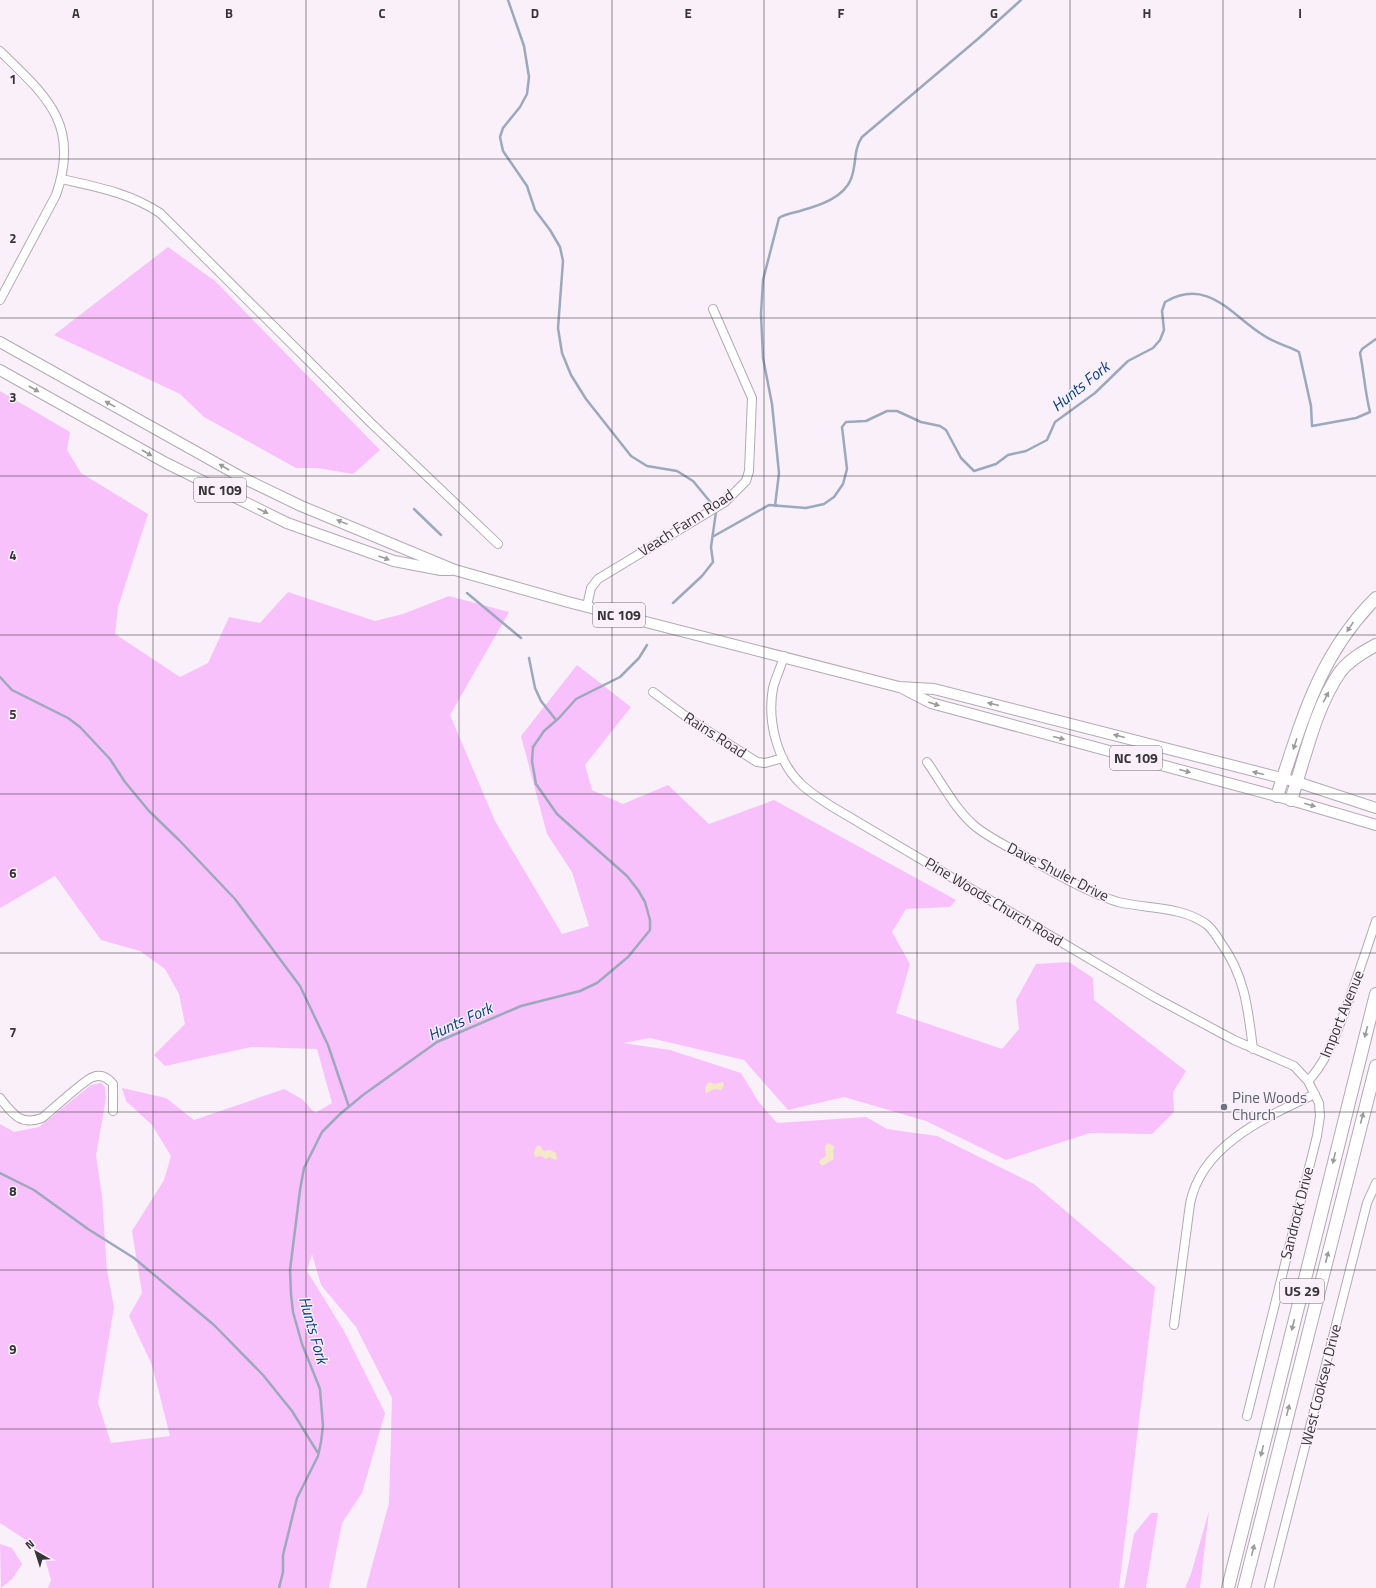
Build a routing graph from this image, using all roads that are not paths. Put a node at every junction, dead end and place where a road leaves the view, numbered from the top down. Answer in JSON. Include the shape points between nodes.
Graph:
{"nodes":[{"id":1,"x":0,"y":51,"type":"edge"},
{"id":2,"x":62,"y":179,"type":"junction"},
{"id":3,"x":0,"y":300,"type":"edge"},
{"id":4,"x":713,"y":308,"type":"dead end"},
{"id":5,"x":0,"y":342,"type":"edge"},
{"id":6,"x":0,"y":370,"type":"edge"},
{"id":7,"x":498,"y":544,"type":"dead end"},
{"id":8,"x":455,"y":570,"type":"junction"},
{"id":9,"x":1376,"y":598,"type":"edge"},
{"id":10,"x":587,"y":606,"type":"junction"},
{"id":11,"x":1376,"y":645,"type":"edge"},
{"id":12,"x":784,"y":656,"type":"junction"},
{"id":13,"x":899,"y":686,"type":"junction"},
{"id":14,"x":653,"y":692,"type":"dead end"},
{"id":15,"x":783,"y":758,"type":"junction"},
{"id":16,"x":927,"y":762,"type":"dead end"},
{"id":17,"x":1283,"y":779,"type":"junction"},
{"id":18,"x":1297,"y":782,"type":"junction"},
{"id":19,"x":1277,"y":796,"type":"junction"},
{"id":20,"x":1291,"y":800,"type":"junction"},
{"id":21,"x":1376,"y":808,"type":"edge"},
{"id":22,"x":1376,"y":825,"type":"edge"},
{"id":23,"x":1376,"y":921,"type":"edge"},
{"id":24,"x":1376,"y":994,"type":"edge"},
{"id":25,"x":1253,"y":1049,"type":"junction"},
{"id":26,"x":1376,"y":1066,"type":"edge"},
{"id":27,"x":1308,"y":1081,"type":"junction"},
{"id":28,"x":1315,"y":1094,"type":"junction"},
{"id":29,"x":0,"y":1098,"type":"edge"},
{"id":30,"x":113,"y":1111,"type":"dead end"},
{"id":31,"x":1376,"y":1183,"type":"edge"},
{"id":32,"x":1174,"y":1325,"type":"dead end"},
{"id":33,"x":1247,"y":1416,"type":"dead end"},
{"id":34,"x":1228,"y":1588,"type":"edge"},
{"id":35,"x":1244,"y":1588,"type":"edge"},
{"id":36,"x":1269,"y":1588,"type":"edge"}],
"edges":[{"from":1,"to":2,"type":"street","via":[[53,108],[64,143]]},
{"from":2,"to":3,"type":"street"},
{"from":2,"to":7,"type":"street","via":[[123,193],[160,213]]},
{"from":4,"to":10,"type":"street","name":"Veach Farm Road","via":[[752,398],[749,471],[746,481],[725,502],[598,579],[591,588]]},
{"from":8,"to":5,"type":"main road","number":"NC 109","one_way":true,"via":[[301,506],[243,478]]},
{"from":6,"to":8,"type":"main road","number":"NC 109","one_way":true,"via":[[166,463],[287,523],[394,561],[441,570]]},
{"from":8,"to":10,"type":"main road","number":"NC 109"},
{"from":9,"to":17,"type":"highway","one_way":true,"via":[[1357,617],[1330,657],[1310,696]]},
{"from":10,"to":12,"type":"main road","number":"NC 109"},
{"from":18,"to":11,"type":"highway","one_way":true,"via":[[1324,699],[1341,671],[1358,654]]},
{"from":12,"to":13,"type":"main road","number":"NC 109"},
{"from":12,"to":15,"type":"street","name":"Pine Woods Church Road","via":[[774,687],[771,710],[773,730]]},
{"from":17,"to":13,"type":"main road","number":"NC 109","one_way":true,"via":[[934,689]]},
{"from":13,"to":19,"type":"main road","number":"NC 109","one_way":true,"via":[[931,703]]},
{"from":14,"to":15,"type":"street","name":"Rains Road","via":[[692,721],[757,762]]},
{"from":15,"to":25,"type":"street","name":"Pine Woods Church Road","via":[[801,784],[831,806],[1152,996]]},
{"from":16,"to":25,"type":"street","name":"Dave Shuler Drive","via":[[964,815],[976,827],[998,841],[1105,897],[1119,902],[1166,909],[1207,924],[1229,955],[1240,977],[1247,1003]]},
{"from":17,"to":18,"type":"main road","number":"NC 109"},
{"from":17,"to":19,"type":"highway"},
{"from":18,"to":20,"type":"highway"},
{"from":18,"to":21,"type":"main road","number":"NC 109"},
{"from":19,"to":20,"type":"main road","number":"NC 109"},
{"from":20,"to":22,"type":"main road","number":"NC 109","one_way":true},
{"from":23,"to":27,"type":"street","name":"Import Avenue","via":[[1335,1037],[1324,1061]]},
{"from":24,"to":34,"type":"highway","number":"US 29","one_way":true},
{"from":25,"to":27,"type":"street","name":"Pine Woods Church Road","via":[[1294,1066]]},
{"from":35,"to":26,"type":"highway","number":"US 29","one_way":true},
{"from":27,"to":28,"type":"street","name":"Sandrock Drive"},
{"from":28,"to":32,"type":"street","via":[[1260,1121],[1214,1156],[1198,1177],[1190,1204]]},
{"from":28,"to":33,"type":"street","name":"Sandrock Drive","via":[[1320,1108],[1317,1136]]},
{"from":29,"to":30,"type":"street","via":[[15,1116],[33,1121],[42,1118],[90,1078],[100,1076],[109,1079],[113,1084]]},
{"from":31,"to":36,"type":"street","name":"West Cooksey Drive","via":[[1367,1202]]}]}
